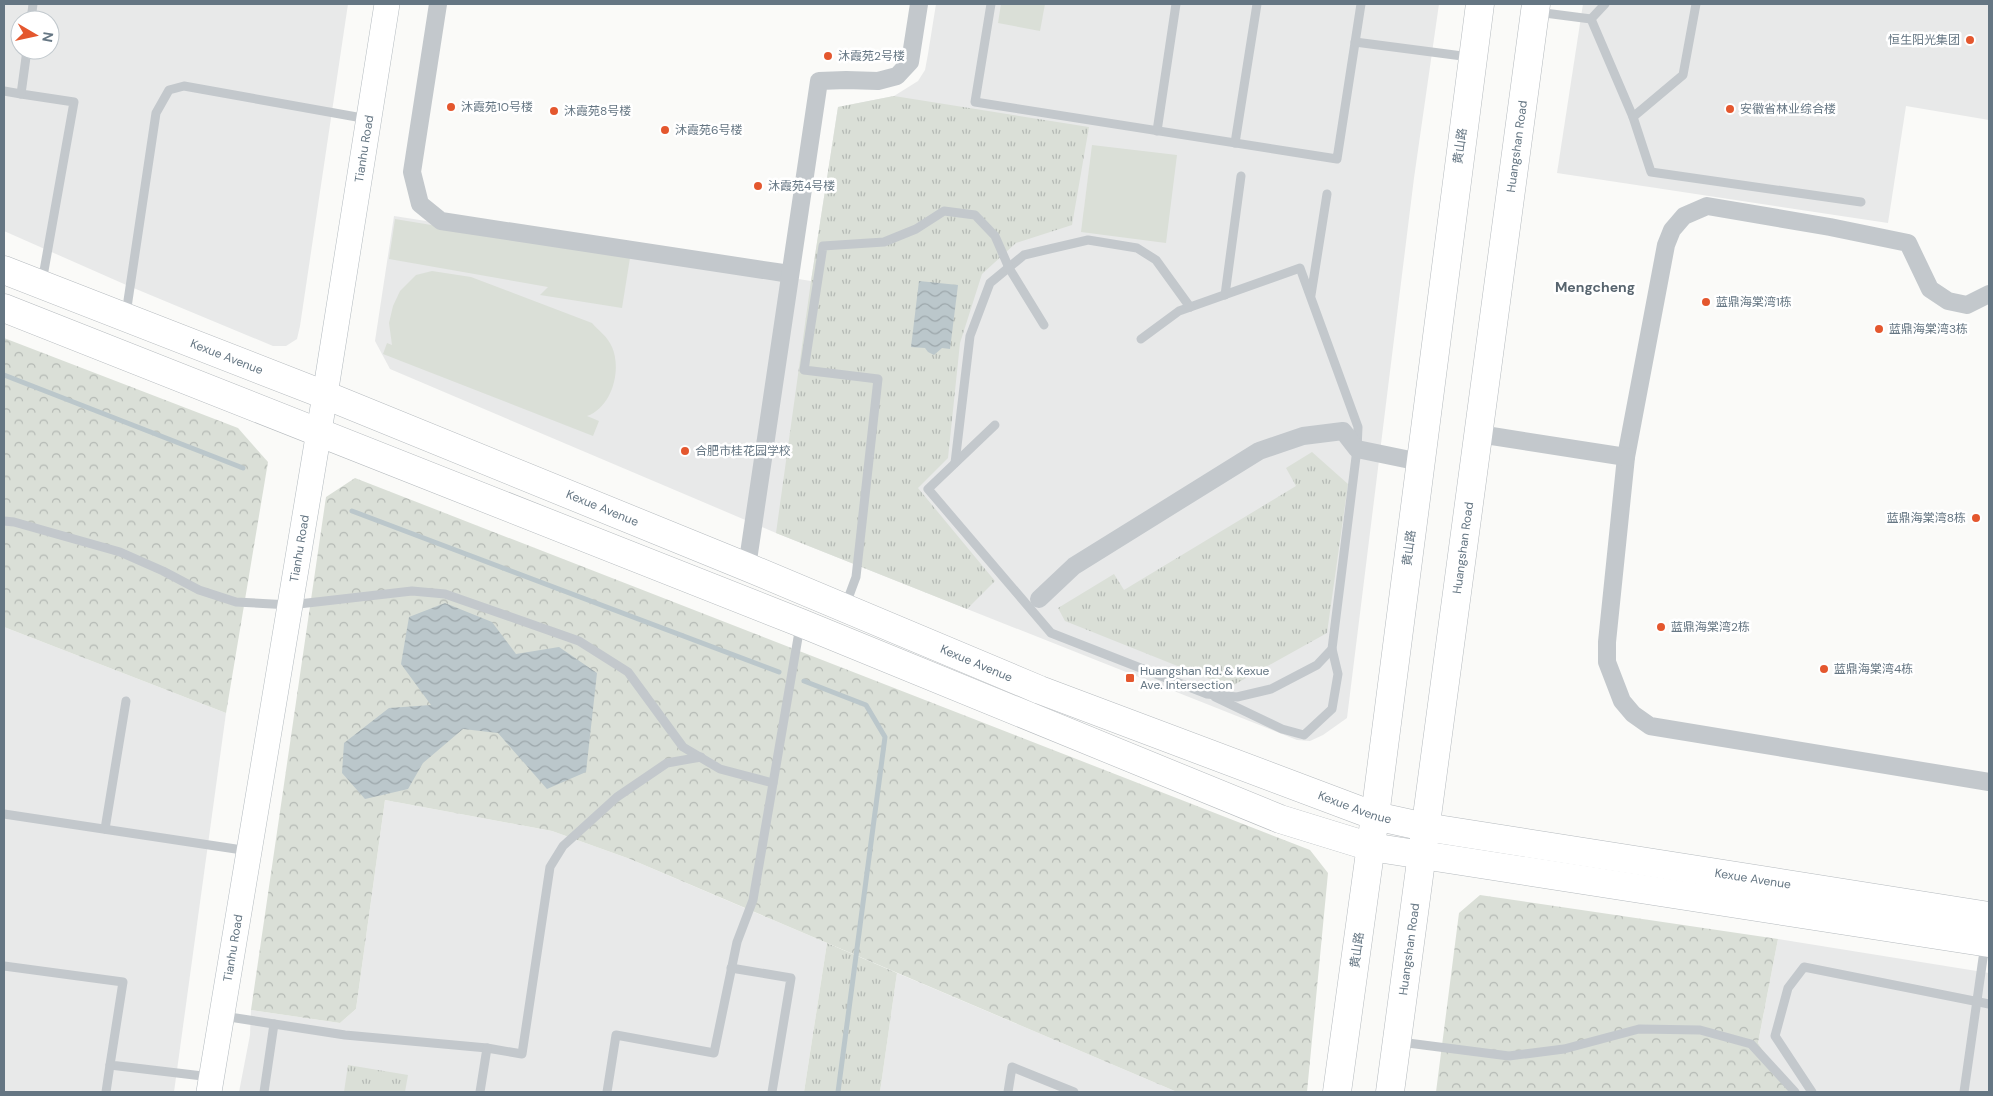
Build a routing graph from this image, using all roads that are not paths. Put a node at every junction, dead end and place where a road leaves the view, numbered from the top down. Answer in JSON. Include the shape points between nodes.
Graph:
{"nodes":[{"id":1,"x":386,"y":4,"type":"edge"},
{"id":2,"x":438,"y":4,"type":"edge"},
{"id":3,"x":920,"y":4,"type":"edge"},
{"id":4,"x":991,"y":4,"type":"edge"},
{"id":5,"x":1176,"y":4,"type":"edge"},
{"id":6,"x":1256,"y":4,"type":"edge"},
{"id":7,"x":1361,"y":4,"type":"edge"},
{"id":8,"x":1480,"y":4,"type":"edge"},
{"id":9,"x":1605,"y":4,"type":"edge"},
{"id":10,"x":1696,"y":4,"type":"edge"},
{"id":11,"x":1535,"y":8,"type":"edge"},
{"id":12,"x":1591,"y":19,"type":"junction"},
{"id":13,"x":1355,"y":42,"type":"junction"},
{"id":14,"x":1472,"y":57,"type":"junction"},
{"id":15,"x":26,"y":60,"type":"edge"},
{"id":16,"x":4,"y":91,"type":"edge"},
{"id":17,"x":21,"y":94,"type":"junction"},
{"id":18,"x":1633,"y":117,"type":"junction"},
{"id":19,"x":368,"y":120,"type":"junction"},
{"id":20,"x":1157,"y":130,"type":"junction"},
{"id":21,"x":1234,"y":143,"type":"junction"},
{"id":22,"x":1240,"y":176,"type":"dead end"},
{"id":23,"x":1328,"y":194,"type":"dead end"},
{"id":24,"x":1861,"y":202,"type":"dead end"},
{"id":25,"x":1010,"y":268,"type":"junction"},
{"id":26,"x":4,"y":270,"type":"edge"},
{"id":27,"x":790,"y":274,"type":"junction"},
{"id":28,"x":42,"y":284,"type":"junction"},
{"id":29,"x":1225,"y":294,"type":"junction"},
{"id":30,"x":1989,"y":294,"type":"edge"},
{"id":31,"x":1310,"y":296,"type":"junction"},
{"id":32,"x":1190,"y":307,"type":"junction"},
{"id":33,"x":4,"y":308,"type":"edge"},
{"id":34,"x":125,"y":317,"type":"junction"},
{"id":35,"x":1044,"y":325,"type":"dead end"},
{"id":36,"x":1141,"y":339,"type":"dead end"},
{"id":37,"x":325,"y":395,"type":"junction"},
{"id":38,"x":995,"y":425,"type":"dead end"},
{"id":39,"x":319,"y":434,"type":"junction"},
{"id":40,"x":1478,"y":434,"type":"junction"},
{"id":41,"x":1357,"y":449,"type":"junction"},
{"id":42,"x":1626,"y":456,"type":"junction"},
{"id":43,"x":1420,"y":462,"type":"junction"},
{"id":44,"x":955,"y":463,"type":"junction"},
{"id":45,"x":4,"y":521,"type":"edge"},
{"id":46,"x":748,"y":567,"type":"junction"},
{"id":47,"x":1039,"y":599,"type":"dead end"},
{"id":48,"x":290,"y":605,"type":"junction"},
{"id":49,"x":844,"y":608,"type":"junction"},
{"id":50,"x":800,"y":623,"type":"junction"},
{"id":51,"x":1332,"y":649,"type":"junction"},
{"id":52,"x":1207,"y":694,"type":"junction"},
{"id":53,"x":126,"y":701,"type":"dead end"},
{"id":54,"x":701,"y":758,"type":"junction"},
{"id":55,"x":1989,"y":782,"type":"edge"},
{"id":56,"x":772,"y":783,"type":"junction"},
{"id":57,"x":4,"y":814,"type":"edge"},
{"id":58,"x":1375,"y":816,"type":"junction"},
{"id":59,"x":1425,"y":827,"type":"junction"},
{"id":60,"x":105,"y":829,"type":"junction"},
{"id":61,"x":1371,"y":848,"type":"junction"},
{"id":62,"x":249,"y":851,"type":"junction"},
{"id":63,"x":1422,"y":856,"type":"junction"},
{"id":64,"x":1988,"y":933,"type":"edge"},
{"id":65,"x":4,"y":966,"type":"edge"},
{"id":66,"x":732,"y":968,"type":"junction"},
{"id":67,"x":1977,"y":1002,"type":"junction"},
{"id":68,"x":1989,"y":1004,"type":"edge"},
{"id":69,"x":221,"y":1016,"type":"junction"},
{"id":70,"x":274,"y":1024,"type":"junction"},
{"id":71,"x":1397,"y":1042,"type":"junction"},
{"id":72,"x":487,"y":1048,"type":"junction"},
{"id":73,"x":110,"y":1065,"type":"junction"},
{"id":74,"x":210,"y":1085,"type":"edge"},
{"id":75,"x":106,"y":1092,"type":"edge"},
{"id":76,"x":264,"y":1092,"type":"edge"},
{"id":77,"x":480,"y":1092,"type":"edge"},
{"id":78,"x":607,"y":1092,"type":"edge"},
{"id":79,"x":772,"y":1092,"type":"edge"},
{"id":80,"x":1008,"y":1092,"type":"edge"},
{"id":81,"x":1074,"y":1092,"type":"edge"},
{"id":82,"x":1337,"y":1092,"type":"edge"},
{"id":83,"x":1390,"y":1092,"type":"edge"},
{"id":84,"x":1795,"y":1092,"type":"edge"},
{"id":85,"x":1812,"y":1092,"type":"edge"},
{"id":86,"x":1964,"y":1092,"type":"edge"}],
"edges":[{"from":1,"to":19,"type":"street","name":"Tianhu Road"},
{"from":2,"to":27,"type":"street","via":[[412,172],[420,204],[441,221]]},
{"from":3,"to":27,"type":"street","via":[[910,62],[897,76],[878,81],[819,81]]},
{"from":4,"to":20,"type":"lane","via":[[975,102]]},
{"from":5,"to":20,"type":"lane"},
{"from":6,"to":21,"type":"lane"},
{"from":7,"to":13,"type":"lane"},
{"from":8,"to":14,"type":"main road","name":"黄山路"},
{"from":9,"to":12,"type":"lane"},
{"from":10,"to":18,"type":"lane","via":[[1683,75]]},
{"from":11,"to":12,"type":"lane"},
{"from":11,"to":40,"type":"main road","name":"Huangshan Road"},
{"from":12,"to":18,"type":"lane"},
{"from":13,"to":14,"type":"lane"},
{"from":13,"to":21,"type":"lane","via":[[1337,158]]},
{"from":14,"to":43,"type":"main road","name":"黄山路"},
{"from":15,"to":17,"type":"lane"},
{"from":16,"to":17,"type":"lane"},
{"from":17,"to":28,"type":"lane","via":[[74,102]]},
{"from":18,"to":24,"type":"lane","via":[[1651,172]]},
{"from":19,"to":34,"type":"lane","via":[[184,86],[170,90],[156,113]]},
{"from":19,"to":37,"type":"street","name":"Tianhu Road"},
{"from":20,"to":21,"type":"lane"},
{"from":22,"to":29,"type":"lane"},
{"from":23,"to":31,"type":"lane"},
{"from":25,"to":32,"type":"lane","via":[[1024,256],[1088,240],[1136,248],[1156,260]]},
{"from":25,"to":35,"type":"lane"},
{"from":25,"to":44,"type":"lane","via":[[990,282],[970,336]]},
{"from":25,"to":49,"type":"lane","via":[[994,236],[975,215],[944,212],[916,229],[884,242],[822,246],[804,370],[878,379],[856,577]]},
{"from":26,"to":28,"type":"main road","name":"Kexue Avenue"},
{"from":27,"to":46,"type":"street"},
{"from":28,"to":34,"type":"main road","name":"Kexue Avenue"},
{"from":29,"to":31,"type":"lane","via":[[1300,268]]},
{"from":29,"to":32,"type":"lane"},
{"from":30,"to":42,"type":"street","via":[[1967,305],[1948,301],[1930,289],[1908,243],[1707,206],[1684,216],[1672,230],[1666,245]]},
{"from":31,"to":41,"type":"lane","via":[[1358,427]]},
{"from":32,"to":36,"type":"lane","via":[[1179,311]]},
{"from":33,"to":39,"type":"main road"},
{"from":34,"to":37,"type":"main road","name":"Kexue Avenue"},
{"from":37,"to":39,"type":"street","name":"Tianhu Road"},
{"from":37,"to":46,"type":"main road","name":"Kexue Avenue"},
{"from":38,"to":44,"type":"lane"},
{"from":39,"to":48,"type":"street","name":"Tianhu Road"},
{"from":39,"to":50,"type":"main road"},
{"from":40,"to":42,"type":"street"},
{"from":40,"to":59,"type":"main road","name":"Huangshan Road"},
{"from":41,"to":43,"type":"street"},
{"from":41,"to":47,"type":"street","via":[[1343,431],[1303,436],[1258,451],[1074,566]]},
{"from":41,"to":51,"type":"lane"},
{"from":42,"to":55,"type":"street","via":[[1607,662],[1622,700],[1633,714],[1650,726]]},
{"from":43,"to":58,"type":"main road","name":"黄山路"},
{"from":44,"to":52,"type":"lane","via":[[928,489],[1051,633]]},
{"from":45,"to":48,"type":"lane","via":[[120,552],[199,590],[236,602]]},
{"from":46,"to":49,"type":"main road","name":"Kexue Avenue"},
{"from":48,"to":54,"type":"lane","via":[[412,591],[444,594],[579,641],[628,672],[682,747]]},
{"from":48,"to":62,"type":"street","name":"Tianhu Road"},
{"from":49,"to":58,"type":"main road","name":"Kexue Avenue","via":[[1040,690]]},
{"from":50,"to":56,"type":"lane"},
{"from":50,"to":61,"type":"main road","via":[[1280,819]]},
{"from":51,"to":52,"type":"lane","via":[[1317,665],[1271,688],[1237,697]]},
{"from":51,"to":52,"type":"lane","via":[[1338,674],[1332,708],[1304,735],[1282,729]]},
{"from":53,"to":60,"type":"lane"},
{"from":54,"to":56,"type":"lane","via":[[720,769]]},
{"from":54,"to":72,"type":"lane","via":[[668,763],[617,797],[563,846],[550,866],[522,1054]]},
{"from":56,"to":66,"type":"lane","via":[[753,900],[737,942]]},
{"from":57,"to":60,"type":"lane"},
{"from":58,"to":59,"type":"main road","name":"Kexue Avenue"},
{"from":58,"to":61,"type":"main road","name":"黄山路"},
{"from":59,"to":63,"type":"main road","name":"Huangshan Road"},
{"from":59,"to":64,"type":"main road","name":"Kexue Avenue"},
{"from":60,"to":62,"type":"lane"},
{"from":61,"to":63,"type":"main road"},
{"from":61,"to":82,"type":"main road","name":"黄山路"},
{"from":62,"to":69,"type":"street","name":"Tianhu Road"},
{"from":63,"to":64,"type":"main road"},
{"from":63,"to":71,"type":"main road","name":"Huangshan Road"},
{"from":64,"to":67,"type":"lane"},
{"from":65,"to":73,"type":"lane","via":[[123,982]]},
{"from":66,"to":78,"type":"lane","via":[[714,1053],[616,1035]]},
{"from":66,"to":79,"type":"lane","via":[[791,978]]},
{"from":67,"to":68,"type":"lane"},
{"from":67,"to":85,"type":"lane","via":[[1804,967],[1788,988],[1776,1036]]},
{"from":67,"to":86,"type":"lane"},
{"from":69,"to":70,"type":"lane"},
{"from":69,"to":74,"type":"street","name":"Tianhu Road"},
{"from":70,"to":72,"type":"lane"},
{"from":70,"to":76,"type":"lane"},
{"from":71,"to":83,"type":"main road","name":"Huangshan Road"},
{"from":71,"to":84,"type":"lane","via":[[1509,1056],[1564,1048],[1639,1029],[1700,1030],[1751,1044]]},
{"from":72,"to":77,"type":"lane"},
{"from":73,"to":74,"type":"lane"},
{"from":73,"to":75,"type":"lane"},
{"from":80,"to":81,"type":"lane","via":[[1012,1067]]}]}
